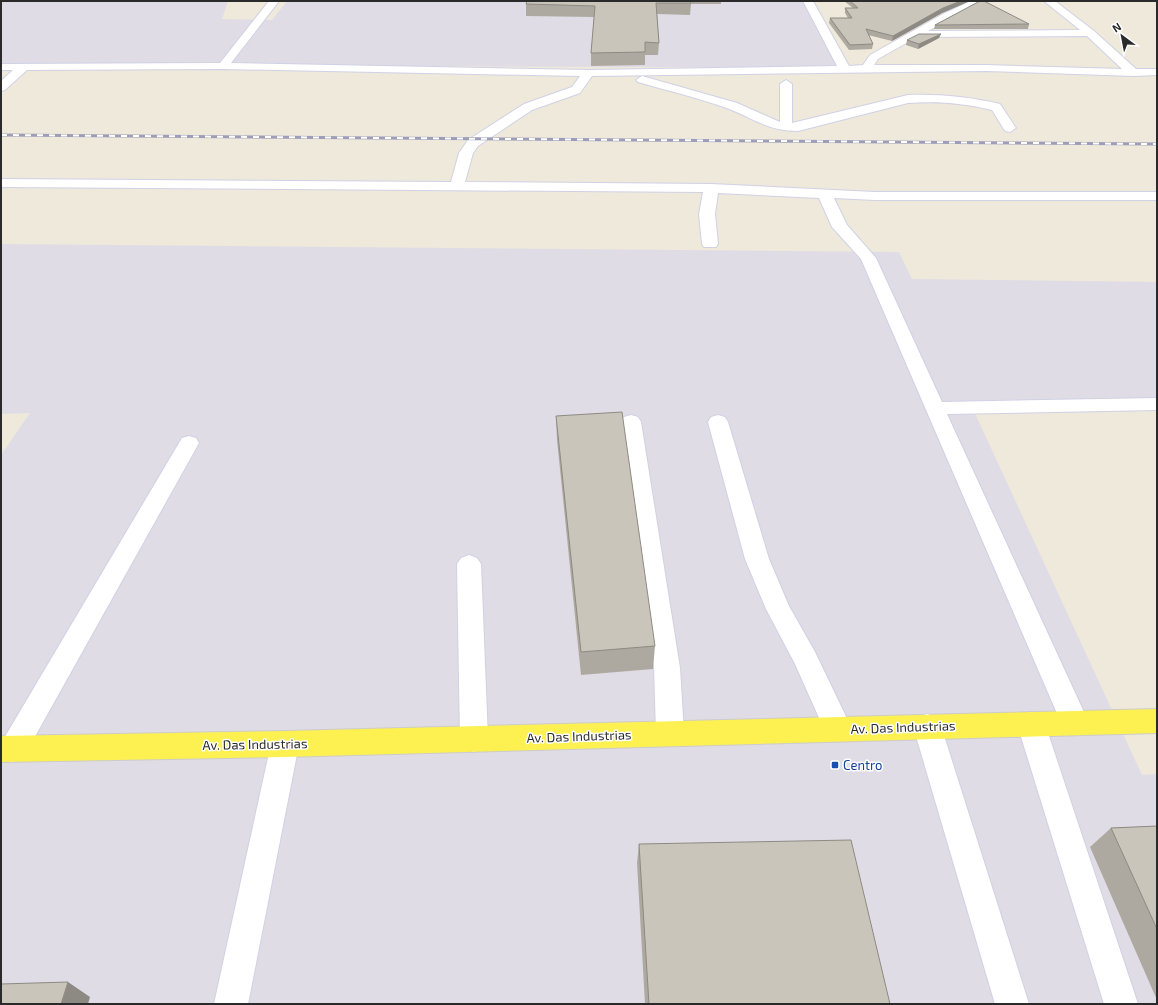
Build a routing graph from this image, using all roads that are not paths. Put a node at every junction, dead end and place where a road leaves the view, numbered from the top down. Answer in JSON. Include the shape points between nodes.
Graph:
{"nodes":[{"id":1,"x":274,"y":1,"type":"edge"},
{"id":2,"x":808,"y":1,"type":"edge"},
{"id":3,"x":979,"y":1,"type":"edge"},
{"id":4,"x":1049,"y":1,"type":"edge"},
{"id":5,"x":916,"y":34,"type":"junction"},
{"id":6,"x":1090,"y":34,"type":"junction"},
{"id":7,"x":223,"y":66,"type":"junction"},
{"id":8,"x":1,"y":67,"type":"edge"},
{"id":9,"x":24,"y":67,"type":"junction"},
{"id":10,"x":846,"y":69,"type":"junction"},
{"id":11,"x":866,"y":69,"type":"junction"},
{"id":12,"x":614,"y":72,"type":"junction"},
{"id":13,"x":1157,"y":72,"type":"edge"},
{"id":14,"x":589,"y":73,"type":"junction"},
{"id":15,"x":1134,"y":73,"type":"junction"},
{"id":16,"x":786,"y":84,"type":"dead end"},
{"id":17,"x":1,"y":87,"type":"edge"},
{"id":18,"x":786,"y":128,"type":"junction"},
{"id":19,"x":1010,"y":128,"type":"dead end"},
{"id":20,"x":1,"y":183,"type":"edge"},
{"id":21,"x":457,"y":187,"type":"junction"},
{"id":22,"x":711,"y":188,"type":"junction"},
{"id":23,"x":824,"y":193,"type":"junction"},
{"id":24,"x":1157,"y":196,"type":"edge"},
{"id":25,"x":710,"y":244,"type":"dead end"},
{"id":26,"x":1157,"y":404,"type":"edge"},
{"id":27,"x":934,"y":408,"type":"junction"},
{"id":28,"x":631,"y":422,"type":"dead end"},
{"id":29,"x":718,"y":422,"type":"dead end"},
{"id":30,"x":189,"y":443,"type":"dead end"},
{"id":31,"x":469,"y":564,"type":"dead end"},
{"id":32,"x":1157,"y":721,"type":"edge"},
{"id":33,"x":1075,"y":723,"type":"junction"},
{"id":34,"x":1031,"y":724,"type":"junction"},
{"id":35,"x":927,"y":726,"type":"junction"},
{"id":36,"x":838,"y":729,"type":"junction"},
{"id":37,"x":670,"y":733,"type":"junction"},
{"id":38,"x":474,"y":739,"type":"junction"},
{"id":39,"x":285,"y":744,"type":"junction"},
{"id":40,"x":7,"y":749,"type":"edge"},
{"id":41,"x":231,"y":1004,"type":"edge"},
{"id":42,"x":1012,"y":1004,"type":"edge"},
{"id":43,"x":1121,"y":1004,"type":"edge"}],
"edges":[{"from":1,"to":7,"type":"street"},
{"from":2,"to":10,"type":"street"},
{"from":3,"to":5,"type":"street"},
{"from":4,"to":6,"type":"street"},
{"from":5,"to":6,"type":"street"},
{"from":5,"to":11,"type":"street","via":[[874,57]]},
{"from":6,"to":15,"type":"street"},
{"from":7,"to":9,"type":"street"},
{"from":7,"to":14,"type":"street"},
{"from":8,"to":9,"type":"street"},
{"from":9,"to":17,"type":"street"},
{"from":10,"to":11,"type":"street"},
{"from":10,"to":12,"type":"street"},
{"from":11,"to":15,"type":"street","via":[[986,68]]},
{"from":12,"to":14,"type":"street"},
{"from":12,"to":18,"type":"street","via":[[733,106]]},
{"from":13,"to":15,"type":"street"},
{"from":14,"to":21,"type":"street","via":[[576,90],[528,107],[473,143],[466,153]]},
{"from":16,"to":18,"type":"street"},
{"from":18,"to":19,"type":"street","via":[[847,115],[895,101],[926,98],[974,102],[996,107]]},
{"from":20,"to":21,"type":"street"},
{"from":21,"to":22,"type":"street"},
{"from":22,"to":23,"type":"street"},
{"from":22,"to":25,"type":"street","via":[[708,214]]},
{"from":23,"to":24,"type":"street","via":[[928,196]]},
{"from":23,"to":27,"type":"street","via":[[840,227],[868,258]]},
{"from":26,"to":27,"type":"street"},
{"from":27,"to":33,"type":"street"},
{"from":28,"to":37,"type":"street","via":[[667,668]]},
{"from":29,"to":36,"type":"street","via":[[757,559],[778,610],[806,660]]},
{"from":30,"to":40,"type":"street"},
{"from":31,"to":38,"type":"street"},
{"from":32,"to":33,"type":"main road","name":"Av. Das Industrias"},
{"from":33,"to":34,"type":"main road","name":"Av. Das Industrias"},
{"from":34,"to":35,"type":"main road","name":"Av. Das Industrias"},
{"from":34,"to":43,"type":"street"},
{"from":35,"to":36,"type":"main road","name":"Av. Das Industrias"},
{"from":35,"to":42,"type":"street"},
{"from":36,"to":37,"type":"main road","name":"Av. Das Industrias"},
{"from":37,"to":38,"type":"main road","name":"Av. Das Industrias"},
{"from":38,"to":39,"type":"main road","name":"Av. Das Industrias"},
{"from":39,"to":40,"type":"main road","name":"Av. Das Industrias"},
{"from":39,"to":41,"type":"street"}]}
